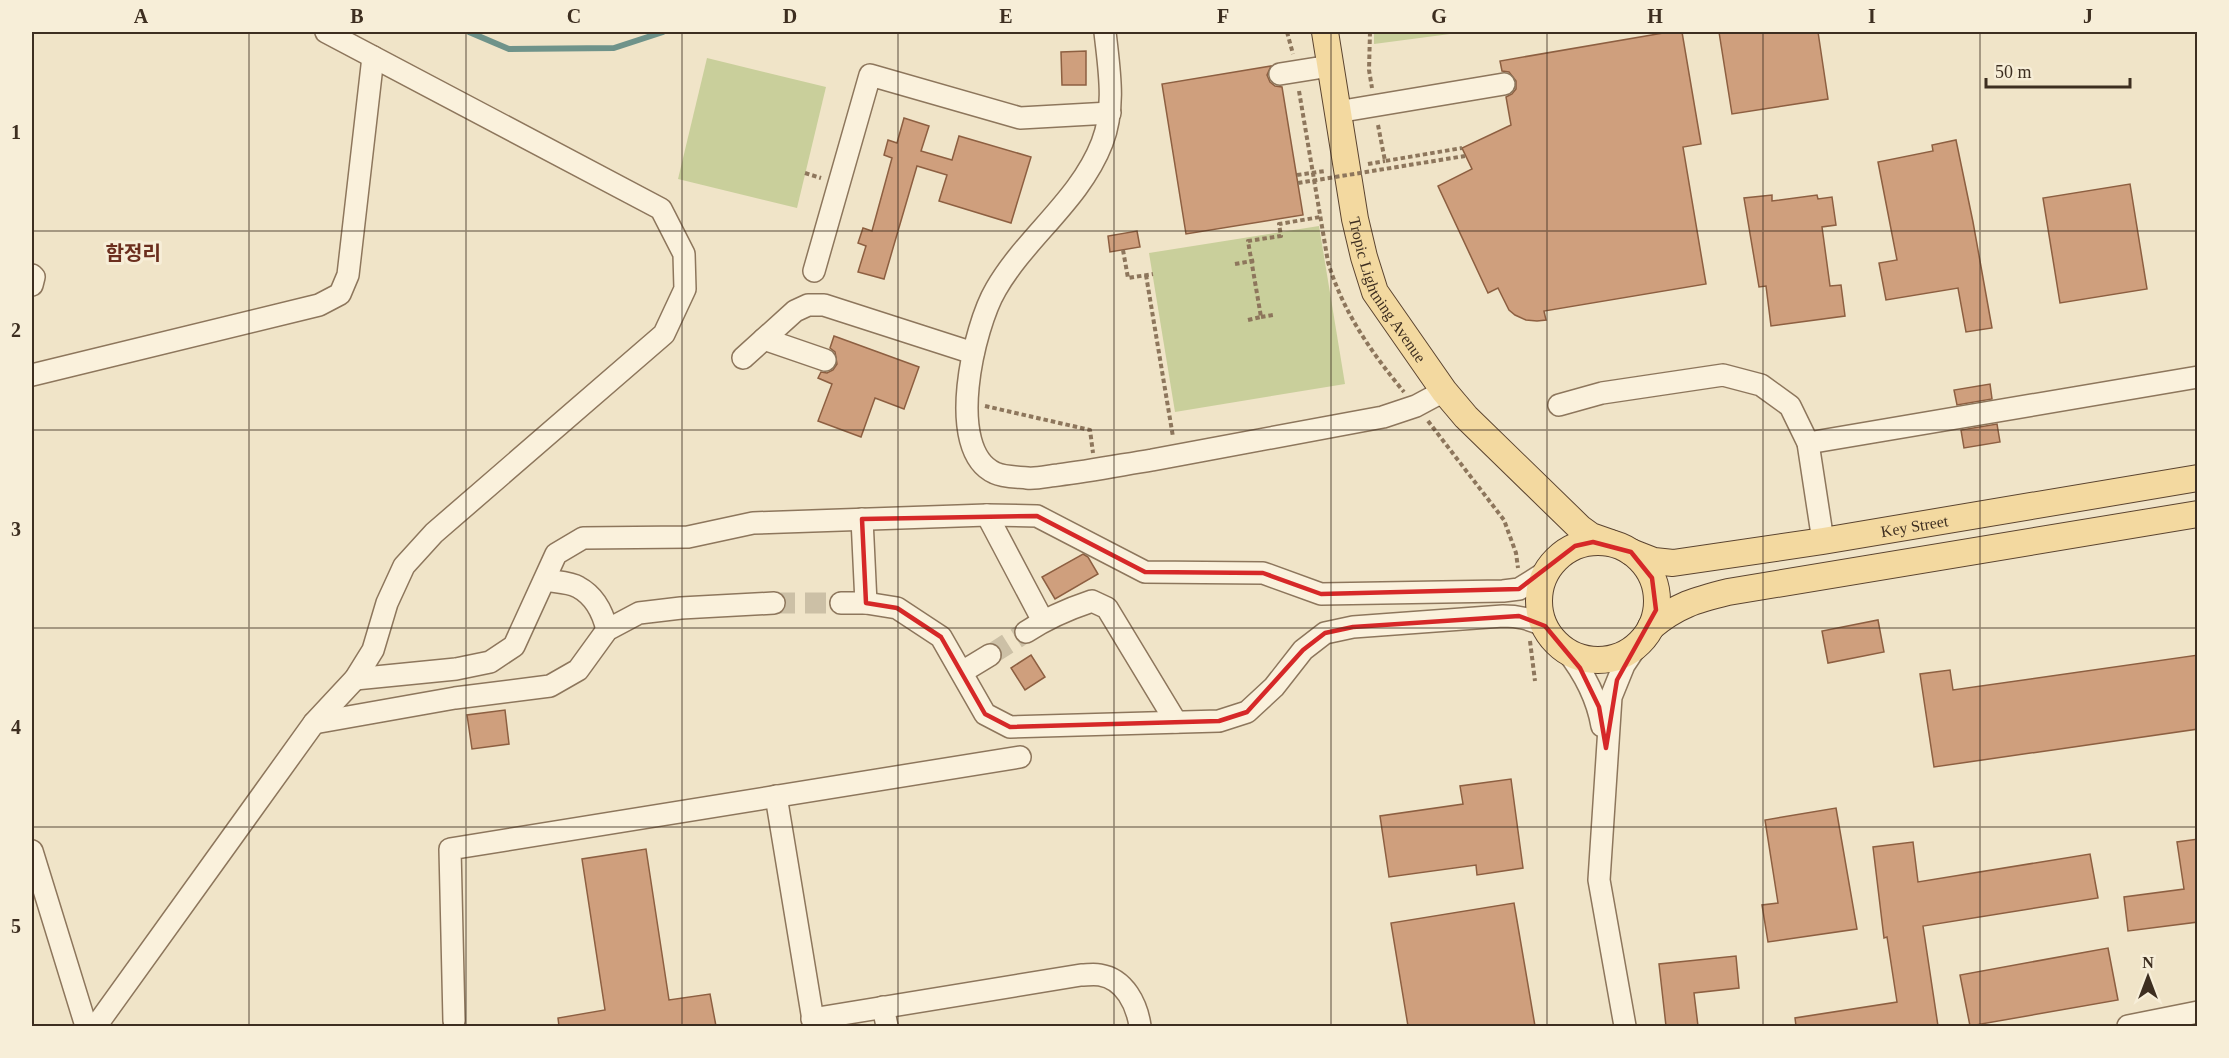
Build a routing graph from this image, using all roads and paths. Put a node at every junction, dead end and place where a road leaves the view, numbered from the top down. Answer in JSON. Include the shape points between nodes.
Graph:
{"nodes":[{"id":1,"x":326,"y":32,"type":"edge"},
{"id":2,"x":1106,"y":32,"type":"edge"},
{"id":3,"x":1325,"y":32,"type":"edge"},
{"id":4,"x":373,"y":57,"type":"junction"},
{"id":5,"x":1330,"y":66,"type":"junction"},
{"id":6,"x":1280,"y":74,"type":"dead end"},
{"id":7,"x":1504,"y":84,"type":"dead end"},
{"id":8,"x":1337,"y":112,"type":"junction"},
{"id":9,"x":1110,"y":113,"type":"junction"},
{"id":10,"x":1465,"y":156,"type":"dead end"},
{"id":11,"x":1298,"y":183,"type":"dead end"},
{"id":12,"x":1320,"y":217,"type":"dead end"},
{"id":13,"x":1123,"y":250,"type":"dead end"},
{"id":14,"x":1254,"y":261,"type":"junction"},
{"id":15,"x":1235,"y":264,"type":"dead end"},
{"id":16,"x":814,"y":271,"type":"dead end"},
{"id":17,"x":32,"y":274,"type":"edge"},
{"id":18,"x":1153,"y":274,"type":"dead end"},
{"id":19,"x":1146,"y":275,"type":"junction"},
{"id":20,"x":32,"y":285,"type":"edge"},
{"id":21,"x":1273,"y":315,"type":"dead end"},
{"id":22,"x":1261,"y":317,"type":"junction"},
{"id":23,"x":1248,"y":320,"type":"dead end"},
{"id":24,"x":764,"y":339,"type":"junction"},
{"id":25,"x":973,"y":353,"type":"junction"},
{"id":26,"x":743,"y":358,"type":"dead end"},
{"id":27,"x":825,"y":360,"type":"dead end"},
{"id":28,"x":32,"y":375,"type":"edge"},
{"id":29,"x":2198,"y":377,"type":"edge"},
{"id":30,"x":1444,"y":391,"type":"junction"},
{"id":31,"x":967,"y":401,"type":"junction"},
{"id":32,"x":1559,"y":405,"type":"dead end"},
{"id":33,"x":1808,"y":443,"type":"junction"},
{"id":34,"x":1176,"y":455,"type":"junction"},
{"id":35,"x":1094,"y":470,"type":"junction"},
{"id":36,"x":2198,"y":478,"type":"edge"},
{"id":37,"x":1551,"y":498,"type":"junction"},
{"id":38,"x":2198,"y":514,"type":"edge"},
{"id":39,"x":987,"y":515,"type":"junction"},
{"id":40,"x":862,"y":519,"type":"junction"},
{"id":41,"x":1824,"y":541,"type":"junction"},
{"id":42,"x":1621,"y":548,"type":"junction"},
{"id":43,"x":1553,"y":564,"type":"junction"},
{"id":44,"x":545,"y":580,"type":"junction"},
{"id":45,"x":774,"y":603,"type":"tunnel mouth"},
{"id":46,"x":841,"y":603,"type":"tunnel mouth"},
{"id":47,"x":866,"y":603,"type":"junction"},
{"id":48,"x":1545,"y":626,"type":"junction"},
{"id":49,"x":607,"y":630,"type":"junction"},
{"id":50,"x":1645,"y":635,"type":"junction"},
{"id":51,"x":1566,"y":651,"type":"junction"},
{"id":52,"x":990,"y":655,"type":"tunnel mouth"},
{"id":53,"x":962,"y":672,"type":"junction"},
{"id":54,"x":355,"y":680,"type":"junction"},
{"id":55,"x":1176,"y":722,"type":"junction"},
{"id":56,"x":314,"y":723,"type":"junction"},
{"id":57,"x":1606,"y":748,"type":"junction"},
{"id":58,"x":1020,"y":757,"type":"dead end"},
{"id":59,"x":776,"y":796,"type":"junction"},
{"id":60,"x":32,"y":851,"type":"edge"},
{"id":61,"x":2198,"y":1012,"type":"edge"},
{"id":62,"x":885,"y":1017,"type":"edge"},
{"id":63,"x":813,"y":1023,"type":"edge"},
{"id":64,"x":450,"y":1024,"type":"edge"},
{"id":65,"x":86,"y":1026,"type":"edge"},
{"id":66,"x":96,"y":1026,"type":"edge"},
{"id":67,"x":1140,"y":1026,"type":"edge"},
{"id":68,"x":1625,"y":1026,"type":"edge"},
{"id":69,"x":2128,"y":1026,"type":"edge"}],
"edges":[{"from":1,"to":4,"type":"street"},
{"from":2,"to":9,"type":"street"},
{"from":3,"to":5,"type":"main road","name":"Tropic Lightning Avenue"},
{"from":4,"to":28,"type":"street","via":[[348,275],[340,294],[319,305]]},
{"from":4,"to":54,"type":"street","via":[[661,209],[684,254],[686,289],[664,334],[434,533],[404,566],[387,603],[373,650]]},
{"from":5,"to":6,"type":"street"},
{"from":5,"to":8,"type":"main road","name":"Tropic Lightning Avenue"},
{"from":7,"to":8,"type":"street"},
{"from":8,"to":30,"type":"main road","name":"Tropic Lightning Avenue","via":[[1355,219],[1375,292]]},
{"from":9,"to":16,"type":"street","via":[[1020,118],[870,75]]},
{"from":9,"to":25,"type":"street","via":[[1102,143],[1082,182],[1009,267],[996,289],[987,305]]},
{"from":10,"to":11,"type":"path","bridge":true},
{"from":12,"to":14,"type":"path","via":[[1279,221],[1281,236],[1248,241]]},
{"from":13,"to":19,"type":"path","via":[[1128,279]]},
{"from":14,"to":15,"type":"path"},
{"from":14,"to":22,"type":"path"},
{"from":17,"to":20,"type":"street"},
{"from":18,"to":19,"type":"path"},
{"from":19,"to":34,"type":"path"},
{"from":21,"to":22,"type":"path"},
{"from":22,"to":23,"type":"path"},
{"from":24,"to":25,"type":"street","via":[[795,311],[808,305],[824,305]]},
{"from":24,"to":26,"type":"street"},
{"from":24,"to":27,"type":"street"},
{"from":25,"to":31,"type":"street"},
{"from":29,"to":33,"type":"street"},
{"from":30,"to":34,"type":"street","via":[[1383,417]]},
{"from":30,"to":37,"type":"main road","name":"Tropic Lightning Avenue"},
{"from":31,"to":35,"type":"path","via":[[1090,430]]},
{"from":31,"to":35,"type":"street","via":[[966,425],[971,442],[982,462],[996,474],[1029,478]]},
{"from":32,"to":33,"type":"street","via":[[1602,393],[1723,375],[1761,385],[1790,406]]},
{"from":33,"to":41,"type":"street"},
{"from":34,"to":35,"type":"street"},
{"from":36,"to":41,"type":"main road","name":"Key Street"},
{"from":37,"to":42,"type":"main road","name":"Tropic Lightning Avenue","via":[[1591,536]]},
{"from":37,"to":43,"type":"main road","via":[[1562,518],[1564,538]]},
{"from":38,"to":50,"type":"main road","via":[[1728,592],[1668,612]]},
{"from":39,"to":40,"type":"street"},
{"from":39,"to":43,"type":"street","via":[[1037,516],[1145,572],[1263,573],[1321,594],[1519,589]]},
{"from":39,"to":55,"type":"street","via":[[1034,627],[1092,602],[1107,608]]},
{"from":40,"to":44,"type":"street","via":[[753,523],[688,537],[583,538],[556,554]]},
{"from":40,"to":47,"type":"street"},
{"from":41,"to":42,"type":"main road","name":"Key Street","via":[[1672,563],[1654,561]]},
{"from":42,"to":43,"type":"main road","via":[[1593,542],[1575,546]]},
{"from":42,"to":50,"type":"main road","via":[[1644,563],[1657,594],[1656,610]]},
{"from":43,"to":48,"type":"main road","via":[[1540,590],[1539,609]]},
{"from":44,"to":49,"type":"street","via":[[578,586],[604,615]]},
{"from":44,"to":54,"type":"street","via":[[514,646],[490,662]]},
{"from":45,"to":49,"type":"street","via":[[639,613]]},
{"from":46,"to":47,"type":"street"},
{"from":47,"to":53,"type":"street","via":[[897,608],[941,637]]},
{"from":48,"to":51,"type":"main road"},
{"from":48,"to":55,"type":"street","via":[[1527,618],[1503,616],[1353,627],[1325,633],[1303,650],[1274,687],[1246,712],[1219,721]]},
{"from":49,"to":56,"type":"street","via":[[578,670],[550,686]]},
{"from":50,"to":51,"type":"main road","via":[[1622,655],[1603,659],[1584,658]]},
{"from":50,"to":57,"type":"street","via":[[1624,665],[1611,697]]},
{"from":51,"to":57,"type":"street","via":[[1587,678],[1599,707]]},
{"from":52,"to":53,"type":"street"},
{"from":53,"to":55,"type":"street","via":[[985,714],[1010,727]]},
{"from":54,"to":56,"type":"street"},
{"from":56,"to":66,"type":"street"},
{"from":57,"to":68,"type":"street","via":[[1599,880]]},
{"from":58,"to":59,"type":"street"},
{"from":59,"to":63,"type":"street"},
{"from":59,"to":64,"type":"street","via":[[450,849]]},
{"from":60,"to":65,"type":"street"},
{"from":61,"to":69,"type":"street"},
{"from":62,"to":63,"type":"street"},
{"from":62,"to":67,"type":"street","via":[[1081,975],[1102,975],[1118,983],[1131,998]]}]}
